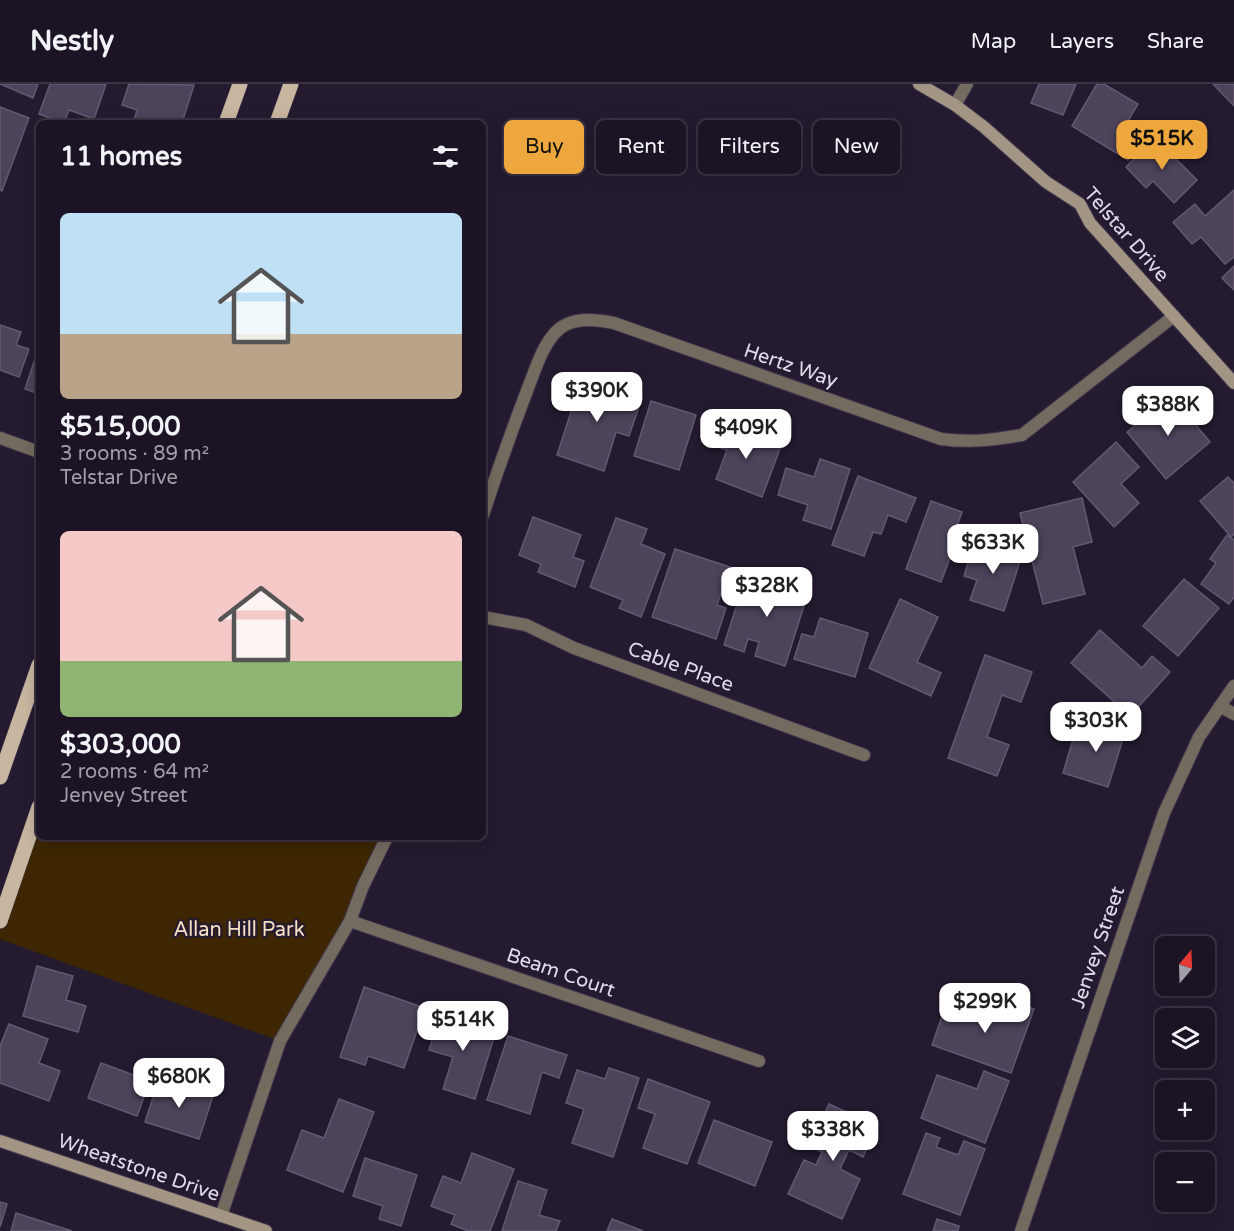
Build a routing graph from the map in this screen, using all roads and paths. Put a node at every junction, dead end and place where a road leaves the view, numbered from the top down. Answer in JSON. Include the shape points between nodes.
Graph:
{"nodes":[{"id":1,"x":240,"y":84,"type":"edge"},
{"id":2,"x":291,"y":84,"type":"edge"},
{"id":3,"x":918,"y":84,"type":"edge"},
{"id":4,"x":967,"y":84,"type":"edge"},
{"id":5,"x":955,"y":105,"type":"junction"},
{"id":6,"x":227,"y":120,"type":"edge"},
{"id":7,"x":278,"y":120,"type":"edge"},
{"id":8,"x":1174,"y":316,"type":"junction"},
{"id":9,"x":1234,"y":383,"type":"edge"},
{"id":10,"x":0,"y":438,"type":"edge"},
{"id":11,"x":36,"y":451,"type":"edge"},
{"id":12,"x":486,"y":506,"type":"edge"},
{"id":13,"x":486,"y":618,"type":"edge"},
{"id":14,"x":36,"y":674,"type":"edge"},
{"id":15,"x":1234,"y":686,"type":"edge"},
{"id":16,"x":1220,"y":706,"type":"junction"},
{"id":17,"x":1234,"y":714,"type":"edge"},
{"id":18,"x":864,"y":755,"type":"dead end"},
{"id":19,"x":0,"y":777,"type":"edge"},
{"id":20,"x":36,"y":816,"type":"edge"},
{"id":21,"x":386,"y":840,"type":"edge"},
{"id":22,"x":0,"y":921,"type":"edge"},
{"id":23,"x":350,"y":921,"type":"junction"},
{"id":24,"x":759,"y":1061,"type":"dead end"},
{"id":25,"x":0,"y":1141,"type":"edge"},
{"id":26,"x":221,"y":1216,"type":"junction"},
{"id":27,"x":266,"y":1231,"type":"edge"},
{"id":28,"x":1020,"y":1231,"type":"edge"}],
"edges":[{"from":1,"to":6,"type":"main road"},
{"from":2,"to":7,"type":"main road"},
{"from":3,"to":5,"type":"street","name":"Telstar Drive"},
{"from":4,"to":5,"type":"street"},
{"from":5,"to":8,"type":"street","name":"Telstar Drive","via":[[1046,182],[1080,204],[1090,223]]},
{"from":8,"to":9,"type":"street","name":"Telstar Drive"},
{"from":8,"to":12,"type":"street","name":"Hertz Way","via":[[1022,435],[968,442],[941,439],[614,323],[594,318],[574,321],[554,333],[542,353]]},
{"from":10,"to":11,"type":"street"},
{"from":13,"to":18,"type":"street","name":"Cable Place","via":[[526,625],[574,648]]},
{"from":14,"to":19,"type":"main road"},
{"from":15,"to":16,"type":"street","name":"Jenvey Street"},
{"from":16,"to":17,"type":"street"},
{"from":16,"to":28,"type":"street","name":"Jenvey Street","via":[[1199,737],[1164,813]]},
{"from":20,"to":22,"type":"main road"},
{"from":21,"to":23,"type":"street"},
{"from":23,"to":24,"type":"street","name":"Beam Court"},
{"from":23,"to":26,"type":"street","via":[[280,1041]]},
{"from":25,"to":26,"type":"street","name":"Wheatstone Drive"},
{"from":26,"to":27,"type":"street","name":"Wheatstone Drive"}]}
